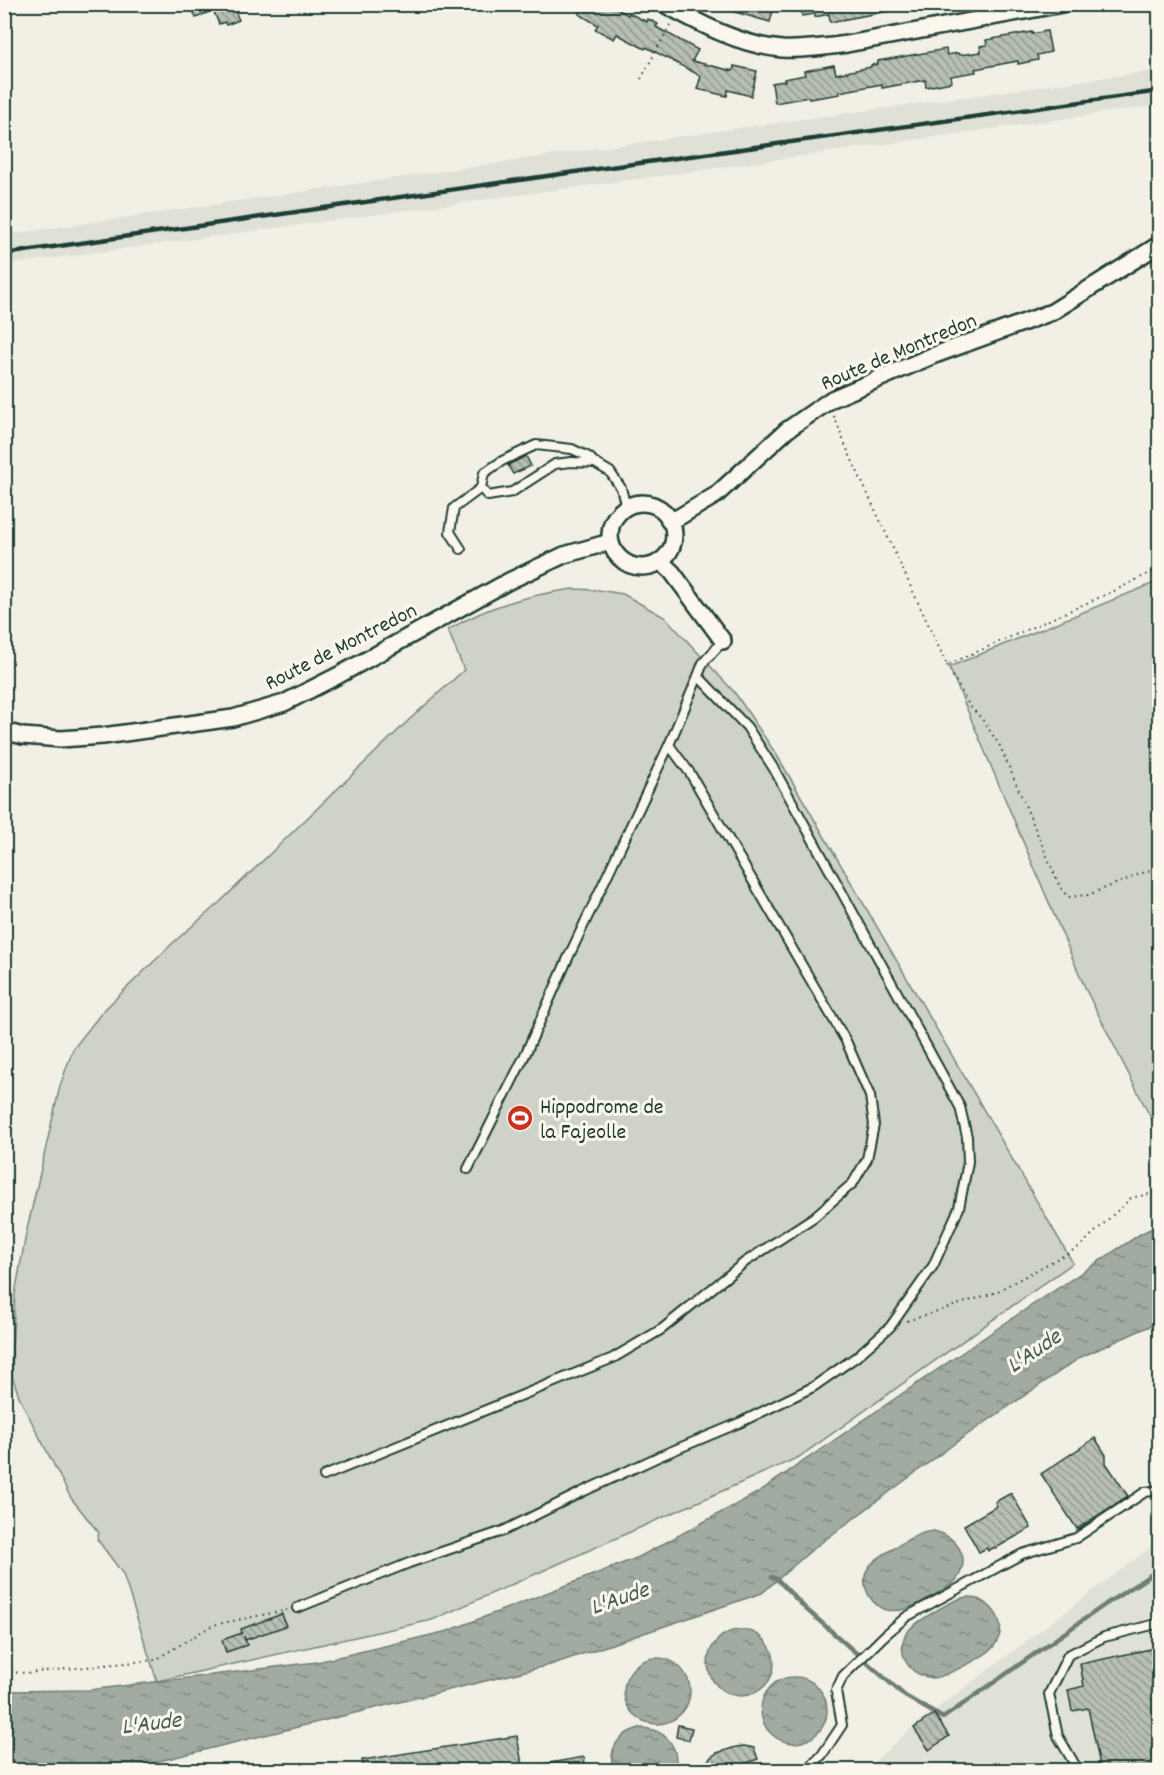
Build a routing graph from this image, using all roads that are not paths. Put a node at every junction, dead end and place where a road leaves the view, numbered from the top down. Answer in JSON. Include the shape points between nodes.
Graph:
{"nodes":[{"id":1,"x":1062,"y":4,"type":"edge"},
{"id":2,"x":674,"y":7,"type":"edge"},
{"id":3,"x":1160,"y":244,"type":"edge"},
{"id":4,"x":595,"y":463,"type":"junction"},
{"id":5,"x":481,"y":488,"type":"junction"},
{"id":6,"x":627,"y":507,"type":"junction"},
{"id":7,"x":669,"y":521,"type":"junction"},
{"id":8,"x":610,"y":542,"type":"junction"},
{"id":9,"x":461,"y":549,"type":"dead end"},
{"id":10,"x":660,"y":561,"type":"junction"},
{"id":11,"x":723,"y":641,"type":"joint"},
{"id":12,"x":698,"y":676,"type":"junction"},
{"id":13,"x":4,"y":731,"type":"edge"},
{"id":14,"x":669,"y":745,"type":"junction"},
{"id":15,"x":468,"y":1169,"type":"dead end"},
{"id":16,"x":324,"y":1476,"type":"dead end"},
{"id":17,"x":1160,"y":1490,"type":"edge"},
{"id":18,"x":297,"y":1608,"type":"road end"},
{"id":19,"x":1160,"y":1623,"type":"edge"},
{"id":20,"x":807,"y":1770,"type":"edge"},
{"id":21,"x":1078,"y":1770,"type":"edge"}],
"edges":[{"from":1,"to":2,"type":"street","via":[[847,44],[782,49],[718,32]]},
{"from":3,"to":7,"type":"street","name":"Route de Montredon","via":[[1052,312],[932,356],[828,401],[787,430],[716,495]]},
{"from":4,"to":5,"type":"lane","via":[[555,464],[512,492],[488,496]]},
{"from":4,"to":5,"type":"lane","via":[[572,449],[536,445],[484,473]]},
{"from":4,"to":6,"type":"lane","via":[[610,472]]},
{"from":5,"to":9,"type":"lane","via":[[454,508],[450,532]]},
{"from":6,"to":7,"type":"street","via":[[654,506]]},
{"from":6,"to":8,"type":"street","via":[[616,516]]},
{"from":7,"to":10,"type":"street","via":[[673,543]]},
{"from":8,"to":10,"type":"street","via":[[621,560],[631,565],[646,567]]},
{"from":8,"to":13,"type":"street","name":"Route de Montredon","via":[[564,555],[509,581],[284,703],[233,718],[103,736],[61,739]]},
{"from":10,"to":11,"type":"street"},
{"from":11,"to":12,"type":"lane","via":[[703,663]]},
{"from":12,"to":14,"type":"lane"},
{"from":12,"to":18,"type":"lane","via":[[747,727],[774,769],[960,1107],[968,1162],[959,1208],[933,1266],[890,1327],[813,1387],[504,1531],[409,1563]]},
{"from":14,"to":15,"type":"lane"},
{"from":14,"to":16,"type":"lane","via":[[690,773],[846,1041],[870,1096],[874,1125],[867,1159],[853,1183],[814,1217],[745,1262],[662,1329],[623,1352]]},
{"from":17,"to":20,"type":"lane","via":[[1145,1492],[1076,1538],[1022,1554],[906,1617],[843,1676],[836,1690],[842,1725]]},
{"from":19,"to":21,"type":"lane","via":[[1104,1637],[1068,1655],[1048,1694],[1059,1736]]}]}
